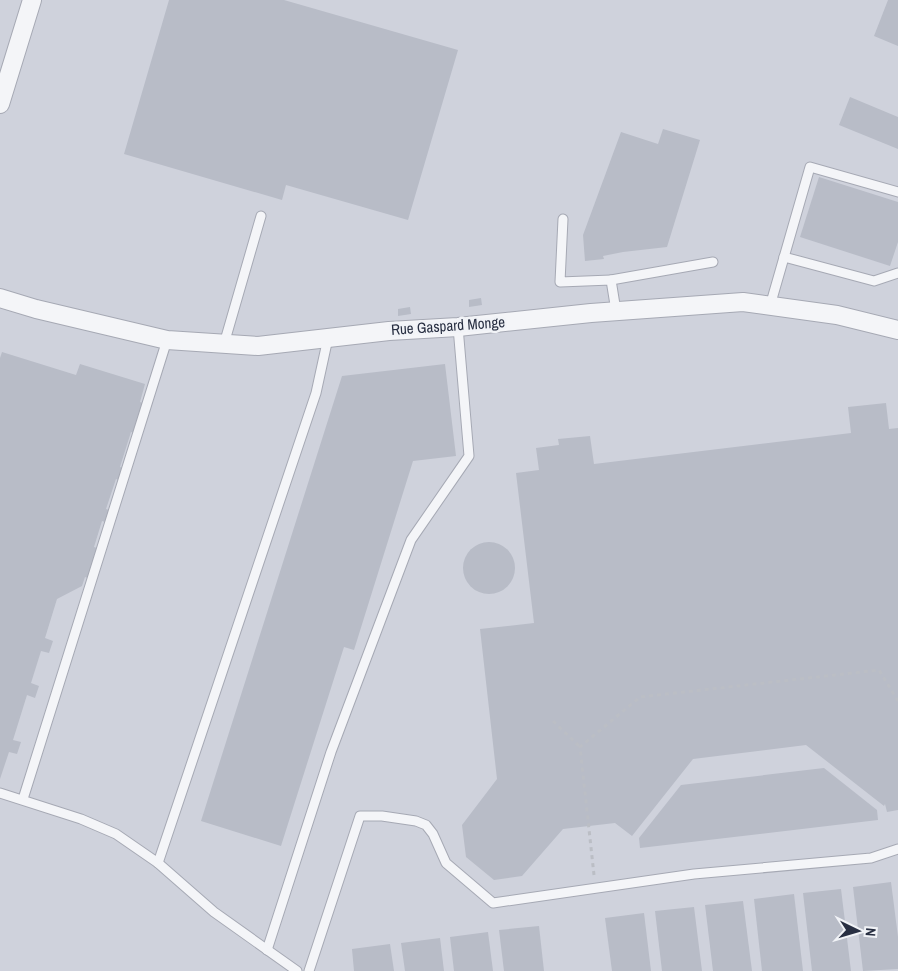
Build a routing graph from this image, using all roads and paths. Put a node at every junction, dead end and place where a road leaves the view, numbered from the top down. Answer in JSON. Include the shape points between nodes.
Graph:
{"nodes":[{"id":1,"x":32,"y":0,"type":"edge"},
{"id":2,"x":0,"y":104,"type":"edge"},
{"id":3,"x":898,"y":192,"type":"edge"},
{"id":4,"x":261,"y":216,"type":"dead end"},
{"id":5,"x":563,"y":219,"type":"dead end"},
{"id":6,"x":784,"y":257,"type":"junction"},
{"id":7,"x":713,"y":262,"type":"dead end"},
{"id":8,"x":898,"y":274,"type":"edge"},
{"id":9,"x":611,"y":280,"type":"junction"},
{"id":10,"x":0,"y":298,"type":"edge"},
{"id":11,"x":770,"y":306,"type":"junction"},
{"id":12,"x":616,"y":311,"type":"junction"},
{"id":13,"x":458,"y":327,"type":"junction"},
{"id":14,"x":898,"y":330,"type":"edge"},
{"id":15,"x":328,"y":338,"type":"junction"},
{"id":16,"x":167,"y":340,"type":"junction"},
{"id":17,"x":224,"y":344,"type":"junction"},
{"id":18,"x":898,"y":701,"type":"edge"},
{"id":19,"x":553,"y":720,"type":"dead end"},
{"id":20,"x":580,"y":747,"type":"junction"},
{"id":21,"x":0,"y":792,"type":"edge"},
{"id":22,"x":22,"y":799,"type":"junction"},
{"id":23,"x":898,"y":849,"type":"edge"},
{"id":24,"x":158,"y":863,"type":"junction"},
{"id":25,"x":595,"y":888,"type":"junction"},
{"id":26,"x":267,"y":950,"type":"junction"},
{"id":27,"x":297,"y":971,"type":"edge"},
{"id":28,"x":309,"y":971,"type":"edge"}],
"edges":[{"from":1,"to":2,"type":"street"},
{"from":3,"to":6,"type":"lane","via":[[810,167]]},
{"from":4,"to":17,"type":"lane"},
{"from":5,"to":9,"type":"lane","via":[[560,282]]},
{"from":6,"to":8,"type":"lane","via":[[874,282]]},
{"from":6,"to":11,"type":"lane"},
{"from":7,"to":9,"type":"lane"},
{"from":9,"to":12,"type":"lane"},
{"from":10,"to":16,"type":"street","name":"Rue Gaspard Monge"},
{"from":11,"to":12,"type":"street","name":"Rue Gaspard Monge","via":[[743,302]]},
{"from":11,"to":14,"type":"street","name":"Rue Gaspard Monge","via":[[836,315]]},
{"from":12,"to":13,"type":"street","name":"Rue Gaspard Monge"},
{"from":13,"to":15,"type":"street","name":"Rue Gaspard Monge"},
{"from":13,"to":26,"type":"lane","via":[[469,456],[411,540],[331,752]]},
{"from":15,"to":17,"type":"street","name":"Rue Gaspard Monge","via":[[258,346]]},
{"from":15,"to":24,"type":"lane","via":[[316,392]]},
{"from":16,"to":17,"type":"street","name":"Rue Gaspard Monge"},
{"from":16,"to":22,"type":"lane"},
{"from":18,"to":20,"type":"path","via":[[879,670],[640,697]]},
{"from":19,"to":20,"type":"path"},
{"from":20,"to":25,"type":"path"},
{"from":21,"to":22,"type":"lane"},
{"from":22,"to":24,"type":"lane","via":[[116,834]]},
{"from":23,"to":25,"type":"lane","via":[[871,858],[694,874]]},
{"from":24,"to":26,"type":"lane","via":[[214,912]]},
{"from":25,"to":28,"type":"lane","via":[[493,903],[446,863],[426,825],[416,820],[360,816]]},
{"from":26,"to":27,"type":"lane"}]}
